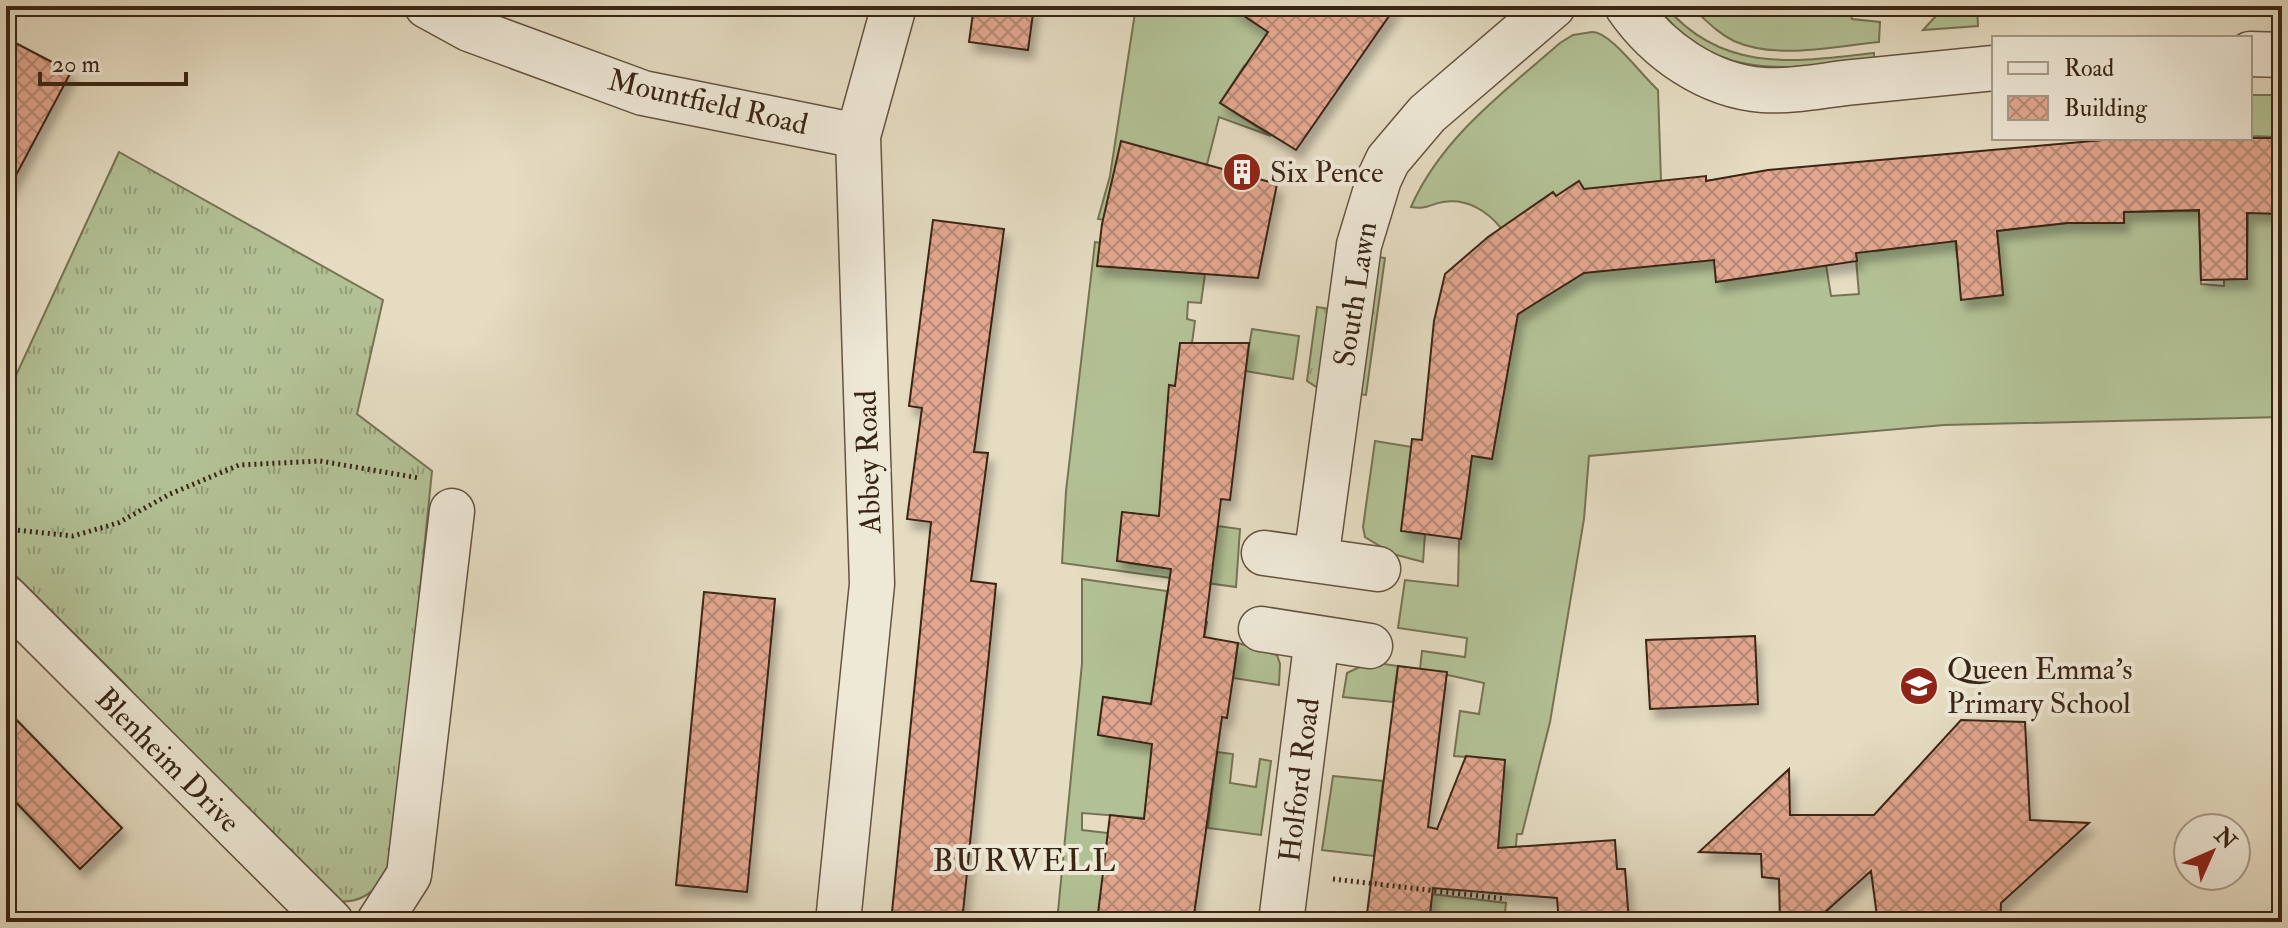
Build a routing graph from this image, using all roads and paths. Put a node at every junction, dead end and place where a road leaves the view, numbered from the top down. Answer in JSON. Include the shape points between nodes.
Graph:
{"nodes":[{"id":1,"x":427,"y":6,"type":"edge"},
{"id":2,"x":894,"y":6,"type":"edge"},
{"id":3,"x":1553,"y":6,"type":"edge"},
{"id":4,"x":1627,"y":6,"type":"edge"},
{"id":5,"x":2252,"y":54,"type":"edge"},
{"id":6,"x":2282,"y":55,"type":"edge"},
{"id":7,"x":1992,"y":68,"type":"edge"},
{"id":8,"x":858,"y":136,"type":"junction"},
{"id":9,"x":452,"y":511,"type":"joint"},
{"id":10,"x":6,"y":529,"type":"edge"},
{"id":11,"x":1264,"y":553,"type":"dead end"},
{"id":12,"x":1316,"y":560,"type":"junction"},
{"id":13,"x":1378,"y":569,"type":"dead end"},
{"id":14,"x":6,"y":598,"type":"edge"},
{"id":15,"x":1261,"y":629,"type":"dead end"},
{"id":16,"x":1317,"y":638,"type":"junction"},
{"id":17,"x":1370,"y":646,"type":"dead end"},
{"id":18,"x":1327,"y":878,"type":"dead end"},
{"id":19,"x":1506,"y":899,"type":"dead end"},
{"id":20,"x":331,"y":922,"type":"edge"},
{"id":21,"x":379,"y":922,"type":"edge"},
{"id":22,"x":838,"y":922,"type":"edge"},
{"id":23,"x":1281,"y":922,"type":"edge"}],
"edges":[{"from":1,"to":8,"type":"street","name":"Mountfield Road","via":[[469,29],[643,93]]},
{"from":2,"to":8,"type":"street","name":"Abbey Road"},
{"from":3,"to":12,"type":"street","name":"South Lawn","via":[[1427,114],[1388,160],[1379,179],[1359,245]]},
{"from":4,"to":7,"type":"street","via":[[1684,62],[1745,87],[1793,89]]},
{"from":5,"to":6,"type":"street"},
{"from":8,"to":22,"type":"street","name":"Abbey Road","via":[[872,584]]},
{"from":9,"to":10,"type":"path","via":[[417,476],[320,461],[239,465],[118,523],[73,536]]},
{"from":9,"to":21,"type":"street","via":[[409,875]]},
{"from":11,"to":12,"type":"street"},
{"from":12,"to":13,"type":"street"},
{"from":14,"to":20,"type":"street","name":"Blenheim Drive"},
{"from":15,"to":16,"type":"street"},
{"from":16,"to":17,"type":"street"},
{"from":16,"to":23,"type":"street","name":"Holford Road"},
{"from":18,"to":19,"type":"path"}]}
